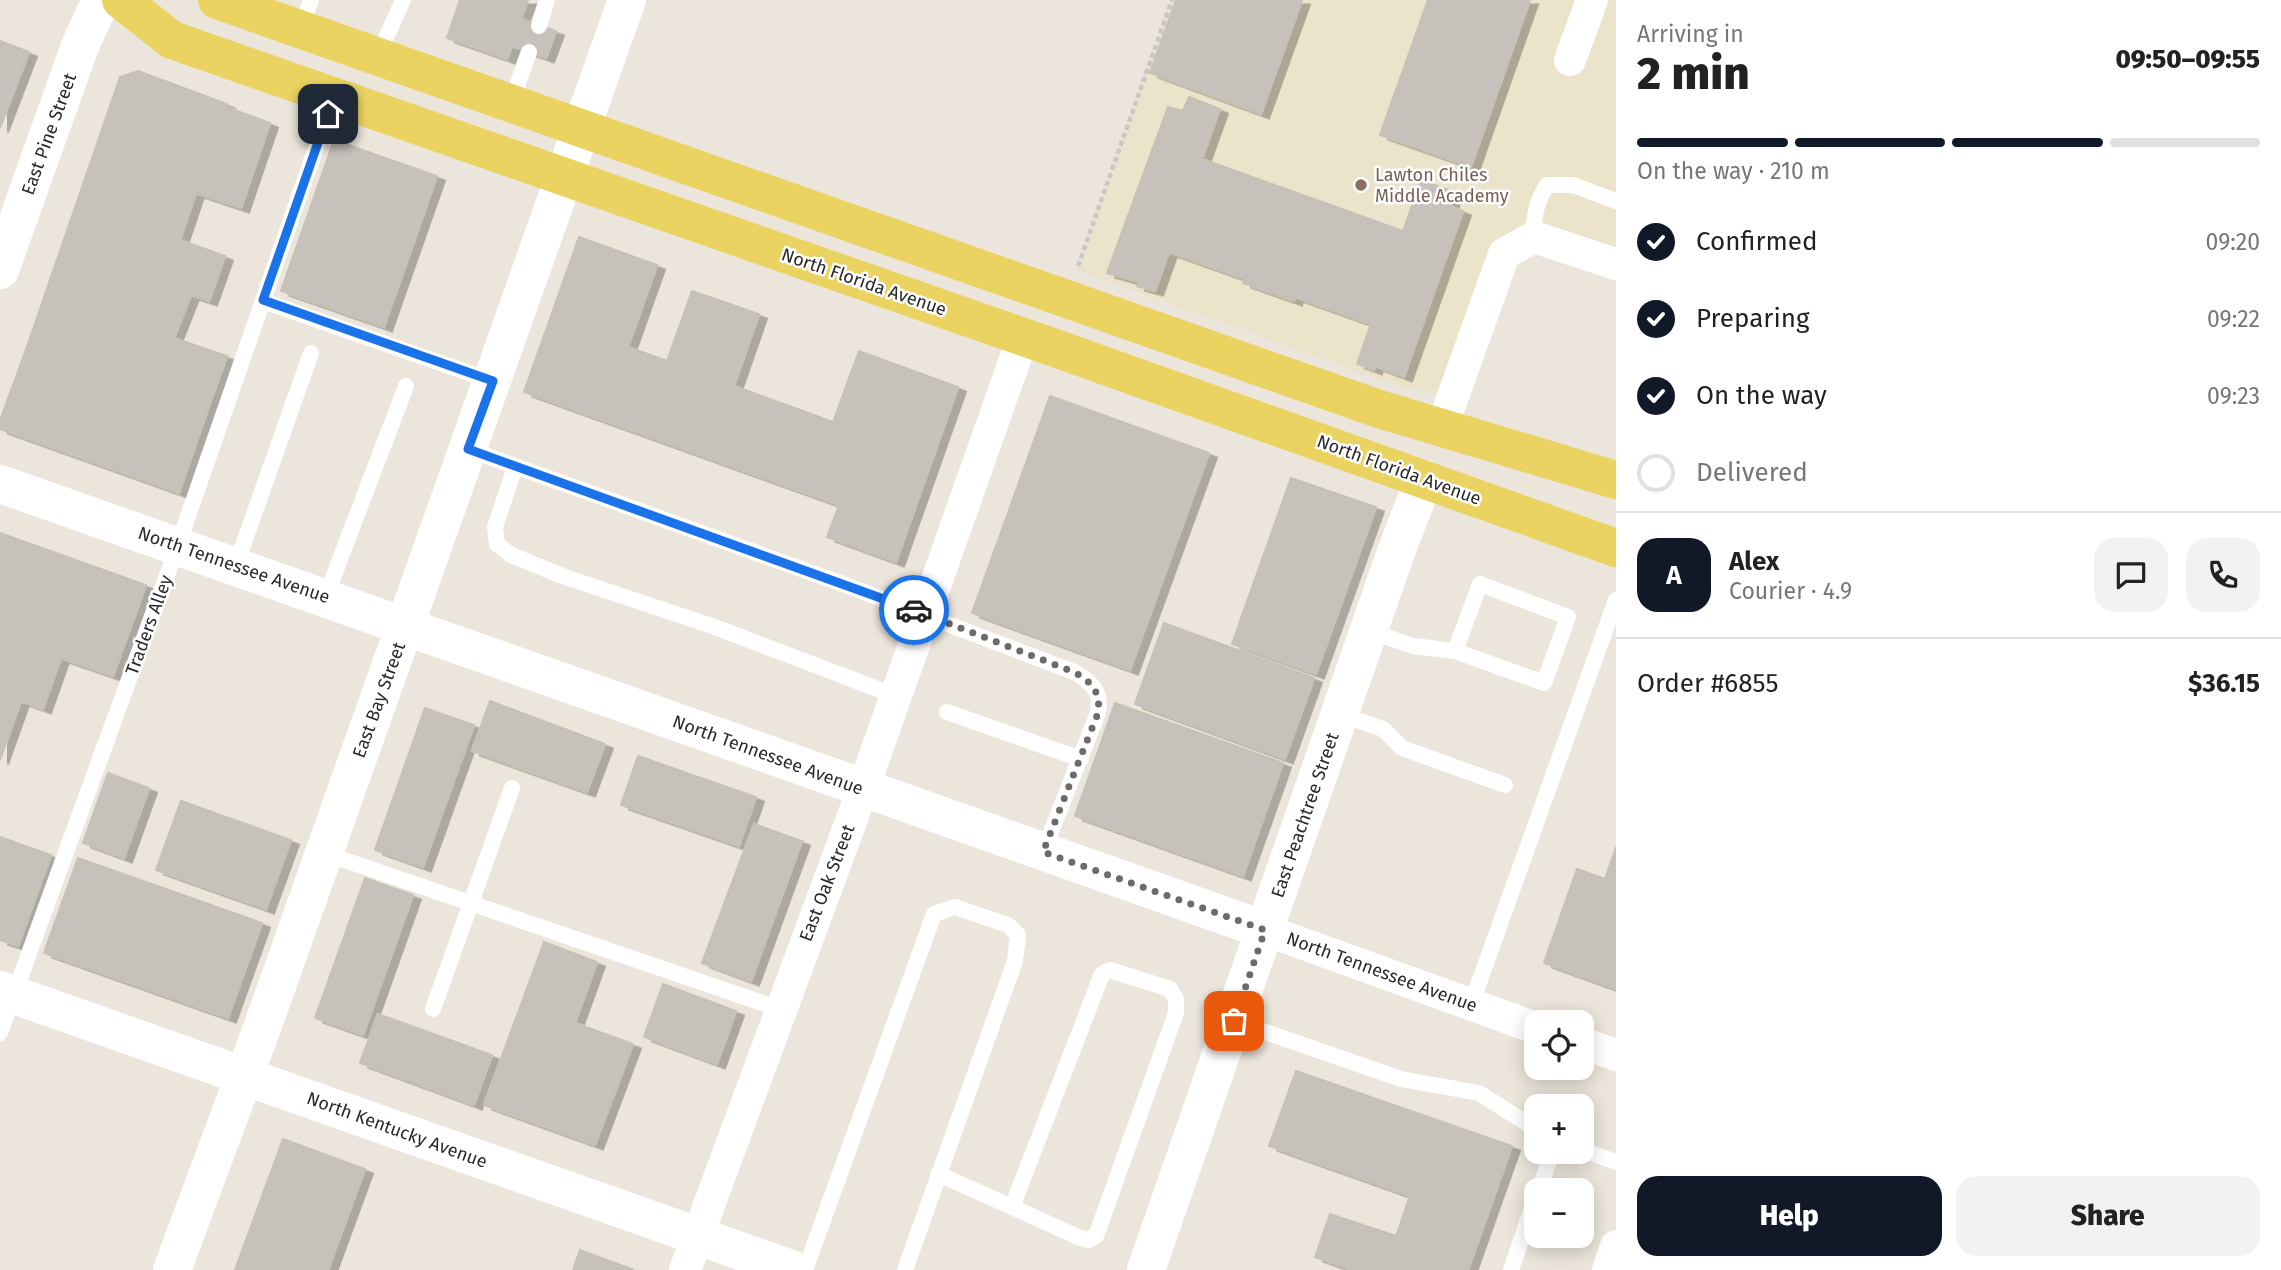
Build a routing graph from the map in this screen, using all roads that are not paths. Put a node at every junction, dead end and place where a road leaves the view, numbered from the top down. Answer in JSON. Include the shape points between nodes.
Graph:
{"nodes":[{"id":1,"x":101,"y":0,"type":"edge"},
{"id":2,"x":121,"y":0,"type":"edge"},
{"id":3,"x":217,"y":0,"type":"edge"},
{"id":4,"x":403,"y":0,"type":"edge"},
{"id":5,"x":547,"y":0,"type":"edge"},
{"id":6,"x":626,"y":0,"type":"edge"},
{"id":7,"x":1592,"y":0,"type":"edge"},
{"id":8,"x":306,"y":15,"type":"edge"},
{"id":9,"x":539,"y":26,"type":"dead end"},
{"id":10,"x":530,"y":52,"type":"dead end"},
{"id":11,"x":379,"y":56,"type":"junction"},
{"id":12,"x":1570,"y":60,"type":"dead end"},
{"id":13,"x":334,"y":96,"type":"junction"},
{"id":14,"x":511,"y":103,"type":"junction"},
{"id":15,"x":580,"y":128,"type":"junction"},
{"id":16,"x":565,"y":178,"type":"junction"},
{"id":17,"x":1616,"y":201,"type":"edge"},
{"id":18,"x":1535,"y":237,"type":"junction"},
{"id":19,"x":1616,"y":264,"type":"edge"},
{"id":20,"x":0,"y":270,"type":"edge"},
{"id":21,"x":263,"y":300,"type":"junction"},
{"id":22,"x":1023,"y":337,"type":"junction"},
{"id":23,"x":311,"y":353,"type":"dead end"},
{"id":24,"x":1233,"y":358,"type":"junction"},
{"id":25,"x":493,"y":381,"type":"junction"},
{"id":26,"x":406,"y":386,"type":"dead end"},
{"id":27,"x":1441,"y":429,"type":"junction"},
{"id":28,"x":468,"y":449,"type":"junction"},
{"id":29,"x":515,"y":467,"type":"junction"},
{"id":30,"x":1424,"y":479,"type":"junction"},
{"id":31,"x":1616,"y":480,"type":"edge"},
{"id":32,"x":0,"y":484,"type":"edge"},
{"id":33,"x":178,"y":545,"type":"junction"},
{"id":34,"x":1616,"y":548,"type":"edge"},
{"id":35,"x":236,"y":565,"type":"junction"},
{"id":36,"x":326,"y":596,"type":"junction"},
{"id":37,"x":1616,"y":600,"type":"edge"},
{"id":38,"x":925,"y":614,"type":"junction"},
{"id":39,"x":406,"y":624,"type":"junction"},
{"id":40,"x":1369,"y":631,"type":"junction"},
{"id":41,"x":1455,"y":651,"type":"junction"},
{"id":42,"x":896,"y":696,"type":"junction"},
{"id":43,"x":947,"y":712,"type":"dead end"},
{"id":44,"x":1340,"y":714,"type":"junction"},
{"id":45,"x":1081,"y":759,"type":"junction"},
{"id":46,"x":1505,"y":785,"type":"dead end"},
{"id":47,"x":512,"y":788,"type":"dead end"},
{"id":48,"x":863,"y":789,"type":"junction"},
{"id":49,"x":1043,"y":852,"type":"junction"},
{"id":50,"x":324,"y":853,"type":"junction"},
{"id":51,"x":471,"y":903,"type":"junction"},
{"id":52,"x":1265,"y":930,"type":"junction"},
{"id":53,"x":7,"y":992,"type":"edge"},
{"id":54,"x":1471,"y":1005,"type":"junction"},
{"id":55,"x":433,"y":1009,"type":"dead end"},
{"id":56,"x":780,"y":1009,"type":"junction"},
{"id":57,"x":1234,"y":1021,"type":"junction"},
{"id":58,"x":1524,"y":1024,"type":"edge"},
{"id":59,"x":0,"y":1033,"type":"edge"},
{"id":60,"x":1594,"y":1048,"type":"edge"},
{"id":61,"x":1616,"y":1055,"type":"edge"},
{"id":62,"x":244,"y":1076,"type":"junction"},
{"id":63,"x":1524,"y":1121,"type":"edge"},
{"id":64,"x":1594,"y":1154,"type":"edge"},
{"id":65,"x":1616,"y":1162,"type":"edge"},
{"id":66,"x":939,"y":1174,"type":"junction"},
{"id":67,"x":1012,"y":1207,"type":"junction"},
{"id":68,"x":1524,"y":1232,"type":"edge"},
{"id":69,"x":1616,"y":1246,"type":"edge"},
{"id":70,"x":691,"y":1253,"type":"edge"},
{"id":71,"x":172,"y":1270,"type":"edge"},
{"id":72,"x":794,"y":1270,"type":"edge"},
{"id":73,"x":805,"y":1270,"type":"edge"},
{"id":74,"x":905,"y":1270,"type":"edge"},
{"id":75,"x":1146,"y":1270,"type":"edge"},
{"id":76,"x":1511,"y":1270,"type":"edge"},
{"id":77,"x":1608,"y":1270,"type":"edge"}],
"edges":[{"from":1,"to":20,"type":"street","name":"East Pine Street","via":[[80,46]]},
{"from":2,"to":13,"type":"main road","name":"North Florida Avenue","via":[[172,40]]},
{"from":3,"to":8,"type":"main road"},
{"from":4,"to":11,"type":"lane"},
{"from":5,"to":9,"type":"lane"},
{"from":6,"to":15,"type":"street","name":"East Bay Street"},
{"from":7,"to":12,"type":"street"},
{"from":8,"to":11,"type":"main road"},
{"from":10,"to":14,"type":"lane"},
{"from":11,"to":14,"type":"main road"},
{"from":13,"to":16,"type":"main road","name":"North Florida Avenue"},
{"from":13,"to":21,"type":"lane","name":"Traders Alley"},
{"from":14,"to":15,"type":"main road"},
{"from":15,"to":16,"type":"street","name":"East Bay Street"},
{"from":15,"to":24,"type":"main road"},
{"from":16,"to":22,"type":"main road","name":"North Florida Avenue"},
{"from":16,"to":25,"type":"street","name":"East Bay Street"},
{"from":17,"to":18,"type":"lane","via":[[1573,186],[1547,185],[1534,217]]},
{"from":18,"to":19,"type":"street"},
{"from":18,"to":27,"type":"street","via":[[1504,254]]},
{"from":21,"to":25,"type":"lane"},
{"from":21,"to":33,"type":"lane","name":"Traders Alley"},
{"from":22,"to":24,"type":"main road","via":[[1039,327],[1167,363]]},
{"from":22,"to":30,"type":"main road","name":"North Florida Avenue"},
{"from":22,"to":38,"type":"street","name":"East Oak Street"},
{"from":23,"to":35,"type":"lane"},
{"from":24,"to":27,"type":"main road"},
{"from":25,"to":28,"type":"street","name":"East Bay Street"},
{"from":26,"to":36,"type":"lane"},
{"from":27,"to":31,"type":"main road"},
{"from":28,"to":29,"type":"lane"},
{"from":28,"to":39,"type":"street","name":"East Bay Street"},
{"from":29,"to":38,"type":"lane"},
{"from":29,"to":42,"type":"lane","via":[[495,527],[497,544],[511,555]]},
{"from":30,"to":34,"type":"main road","name":"North Florida Avenue"},
{"from":30,"to":40,"type":"street","name":"East Peachtree Street"},
{"from":32,"to":33,"type":"street","name":"North Tennessee Avenue"},
{"from":33,"to":35,"type":"street","name":"North Tennessee Avenue"},
{"from":33,"to":53,"type":"lane","name":"Traders Alley"},
{"from":35,"to":36,"type":"street","name":"North Tennessee Avenue"},
{"from":36,"to":39,"type":"street","name":"North Tennessee Avenue"},
{"from":37,"to":54,"type":"lane"},
{"from":38,"to":42,"type":"street","name":"East Oak Street"},
{"from":38,"to":45,"type":"lane","via":[[1074,672],[1094,685],[1100,703]]},
{"from":39,"to":48,"type":"street","name":"North Tennessee Avenue"},
{"from":39,"to":50,"type":"street","name":"East Bay Street"},
{"from":40,"to":41,"type":"lane","via":[[1413,646]]},
{"from":40,"to":44,"type":"street","name":"East Peachtree Street"},
{"from":41,"to":41,"type":"lane","via":[[1544,683],[1568,617],[1480,584]]},
{"from":42,"to":48,"type":"street","name":"East Oak Street"},
{"from":43,"to":45,"type":"lane"},
{"from":44,"to":46,"type":"lane","via":[[1383,729],[1402,748]]},
{"from":44,"to":52,"type":"street","name":"East Peachtree Street"},
{"from":45,"to":49,"type":"lane"},
{"from":47,"to":51,"type":"lane"},
{"from":48,"to":49,"type":"street","name":"North Tennessee Avenue"},
{"from":48,"to":56,"type":"street","name":"East Oak Street"},
{"from":49,"to":52,"type":"street","name":"North Tennessee Avenue"},
{"from":50,"to":51,"type":"lane"},
{"from":50,"to":62,"type":"street","name":"East Bay Street"},
{"from":51,"to":55,"type":"lane"},
{"from":51,"to":56,"type":"lane"},
{"from":52,"to":54,"type":"street","name":"North Tennessee Avenue"},
{"from":52,"to":57,"type":"street","name":"East Peachtree Street"},
{"from":53,"to":59,"type":"lane","name":"Traders Alley"},
{"from":53,"to":62,"type":"street","name":"North Kentucky Avenue"},
{"from":54,"to":58,"type":"street","name":"North Tennessee Avenue"},
{"from":56,"to":70,"type":"street","name":"East Oak Street"},
{"from":57,"to":63,"type":"lane","via":[[1401,1079],[1479,1093]]},
{"from":57,"to":75,"type":"street","name":"East Peachtree Street"},
{"from":60,"to":61,"type":"street"},
{"from":62,"to":70,"type":"street","name":"North Kentucky Avenue"},
{"from":62,"to":71,"type":"street","name":"East Bay Street"},
{"from":64,"to":65,"type":"lane"},
{"from":66,"to":67,"type":"lane"},
{"from":66,"to":73,"type":"lane","via":[[1015,961],[1018,935],[1008,925],[955,907],[934,914]]},
{"from":66,"to":74,"type":"lane"},
{"from":67,"to":67,"type":"lane","via":[[1102,974],[1110,970],[1170,989],[1177,999],[1177,1013],[1096,1236],[1088,1240],[1077,1237]]},
{"from":68,"to":76,"type":"lane"},
{"from":69,"to":77,"type":"street"},
{"from":70,"to":72,"type":"street","name":"North Kentucky Avenue"}]}
